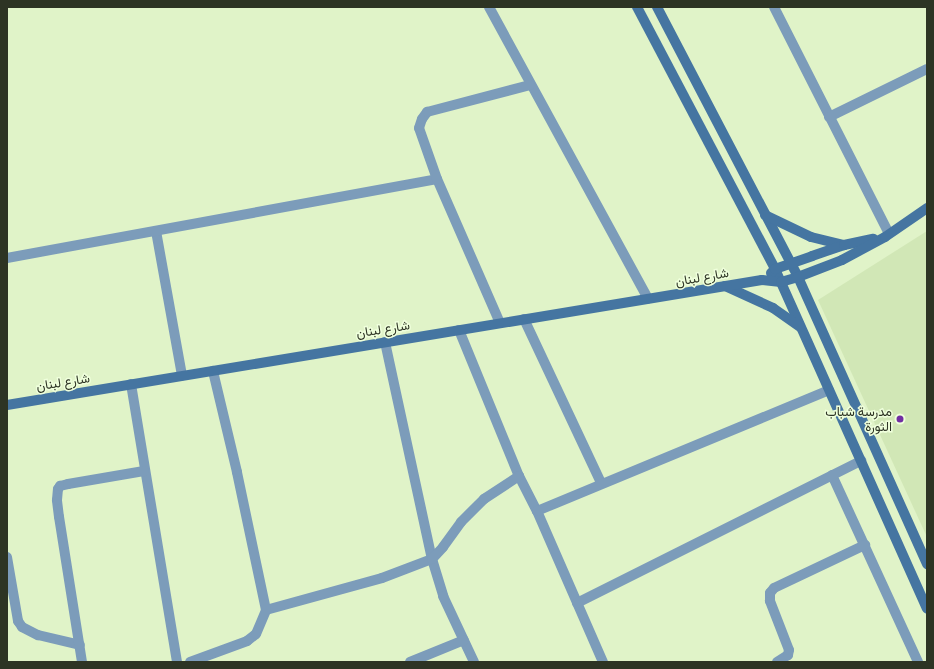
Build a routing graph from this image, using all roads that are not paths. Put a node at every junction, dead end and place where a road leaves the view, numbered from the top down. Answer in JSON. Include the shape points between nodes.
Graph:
{"nodes":[{"id":1,"x":489,"y":7,"type":"edge"},
{"id":2,"x":637,"y":7,"type":"edge"},
{"id":3,"x":657,"y":7,"type":"edge"},
{"id":4,"x":777,"y":8,"type":"edge"},
{"id":5,"x":927,"y":69,"type":"edge"},
{"id":6,"x":530,"y":85,"type":"junction"},
{"id":7,"x":829,"y":117,"type":"junction"},
{"id":8,"x":437,"y":179,"type":"junction"},
{"id":9,"x":927,"y":208,"type":"edge"},
{"id":10,"x":765,"y":215,"type":"junction"},
{"id":11,"x":156,"y":231,"type":"junction"},
{"id":12,"x":887,"y":235,"type":"junction"},
{"id":13,"x":844,"y":245,"type":"junction"},
{"id":14,"x":7,"y":258,"type":"edge"},
{"id":15,"x":790,"y":263,"type":"junction"},
{"id":16,"x":775,"y":269,"type":"junction"},
{"id":17,"x":798,"y":277,"type":"junction"},
{"id":18,"x":762,"y":280,"type":"junction"},
{"id":19,"x":781,"y":282,"type":"junction"},
{"id":20,"x":724,"y":286,"type":"junction"},
{"id":21,"x":648,"y":299,"type":"junction"},
{"id":22,"x":524,"y":319,"type":"junction"},
{"id":23,"x":500,"y":323,"type":"junction"},
{"id":24,"x":801,"y":327,"type":"junction"},
{"id":25,"x":459,"y":330,"type":"junction"},
{"id":26,"x":385,"y":342,"type":"junction"},
{"id":27,"x":213,"y":371,"type":"junction"},
{"id":28,"x":182,"y":376,"type":"junction"},
{"id":29,"x":131,"y":384,"type":"junction"},
{"id":30,"x":829,"y":390,"type":"junction"},
{"id":31,"x":7,"y":405,"type":"edge"},
{"id":32,"x":861,"y":461,"type":"junction"},
{"id":33,"x":144,"y":471,"type":"junction"},
{"id":34,"x":832,"y":475,"type":"junction"},
{"id":35,"x":519,"y":476,"type":"junction"},
{"id":36,"x":601,"y":483,"type":"junction"},
{"id":37,"x":537,"y":511,"type":"junction"},
{"id":38,"x":865,"y":545,"type":"junction"},
{"id":39,"x":7,"y":557,"type":"edge"},
{"id":40,"x":432,"y":559,"type":"junction"},
{"id":41,"x":927,"y":564,"type":"edge"},
{"id":42,"x":577,"y":603,"type":"junction"},
{"id":43,"x":927,"y":609,"type":"edge"},
{"id":44,"x":266,"y":610,"type":"junction"},
{"id":45,"x":464,"y":640,"type":"junction"},
{"id":46,"x":80,"y":645,"type":"junction"},
{"id":47,"x":82,"y":662,"type":"edge"},
{"id":48,"x":177,"y":662,"type":"edge"},
{"id":49,"x":190,"y":662,"type":"edge"},
{"id":50,"x":410,"y":662,"type":"edge"},
{"id":51,"x":474,"y":662,"type":"edge"},
{"id":52,"x":603,"y":662,"type":"edge"},
{"id":53,"x":777,"y":662,"type":"edge"},
{"id":54,"x":918,"y":662,"type":"edge"}],
"edges":[{"from":1,"to":6,"type":"street"},
{"from":2,"to":16,"type":"street"},
{"from":3,"to":10,"type":"street"},
{"from":4,"to":7,"type":"street"},
{"from":5,"to":7,"type":"street"},
{"from":6,"to":8,"type":"street","via":[[427,112],[419,128]]},
{"from":6,"to":21,"type":"street"},
{"from":7,"to":12,"type":"street"},
{"from":8,"to":11,"type":"street"},
{"from":8,"to":23,"type":"street"},
{"from":9,"to":12,"type":"street","name":"شارع لبنان"},
{"from":10,"to":13,"type":"street","via":[[811,237]]},
{"from":10,"to":15,"type":"street"},
{"from":11,"to":14,"type":"street"},
{"from":11,"to":28,"type":"street"},
{"from":12,"to":13,"type":"street","name":"شارع لبنان"},
{"from":12,"to":17,"type":"street","name":"شارع لبنان","via":[[842,260]]},
{"from":13,"to":15,"type":"street","name":"شارع لبنان"},
{"from":15,"to":16,"type":"street","name":"شارع لبنان"},
{"from":15,"to":17,"type":"street"},
{"from":16,"to":18,"type":"street","name":"شارع لبنان"},
{"from":16,"to":19,"type":"street"},
{"from":17,"to":19,"type":"street","name":"شارع لبنان"},
{"from":17,"to":41,"type":"street"},
{"from":18,"to":19,"type":"street","name":"شارع لبنان"},
{"from":18,"to":20,"type":"street","name":"شارع لبنان"},
{"from":19,"to":24,"type":"street"},
{"from":20,"to":21,"type":"street","name":"شارع لبنان"},
{"from":20,"to":24,"type":"street","via":[[773,308]]},
{"from":21,"to":22,"type":"street","name":"شارع لبنان"},
{"from":22,"to":23,"type":"street","name":"شارع لبنان"},
{"from":22,"to":36,"type":"street"},
{"from":23,"to":25,"type":"street","name":"شارع لبنان"},
{"from":24,"to":30,"type":"street"},
{"from":25,"to":26,"type":"street","name":"شارع لبنان"},
{"from":25,"to":35,"type":"street"},
{"from":26,"to":27,"type":"street","name":"شارع لبنان"},
{"from":26,"to":40,"type":"street"},
{"from":27,"to":28,"type":"street","name":"شارع لبنان"},
{"from":27,"to":44,"type":"street"},
{"from":28,"to":29,"type":"street","name":"شارع لبنان"},
{"from":29,"to":31,"type":"street","name":"شارع لبنان"},
{"from":29,"to":33,"type":"street"},
{"from":30,"to":32,"type":"street"},
{"from":30,"to":36,"type":"street"},
{"from":32,"to":34,"type":"street"},
{"from":32,"to":43,"type":"street"},
{"from":33,"to":46,"type":"street","via":[[68,484],[58,489],[59,518]]},
{"from":33,"to":48,"type":"street"},
{"from":34,"to":38,"type":"street"},
{"from":34,"to":42,"type":"street"},
{"from":35,"to":37,"type":"street"},
{"from":35,"to":40,"type":"street","via":[[484,499],[461,522]]},
{"from":36,"to":37,"type":"street"},
{"from":37,"to":42,"type":"street"},
{"from":38,"to":53,"type":"street","via":[[774,588],[770,593],[770,601],[789,650],[788,655]]},
{"from":38,"to":54,"type":"street"},
{"from":39,"to":46,"type":"street","via":[[18,621],[22,627],[38,635]]},
{"from":40,"to":44,"type":"street","via":[[382,578]]},
{"from":40,"to":45,"type":"street","via":[[443,596]]},
{"from":42,"to":52,"type":"street"},
{"from":44,"to":49,"type":"street","via":[[256,634],[248,641]]},
{"from":45,"to":50,"type":"street"},
{"from":45,"to":51,"type":"street"},
{"from":46,"to":47,"type":"street"}]}
